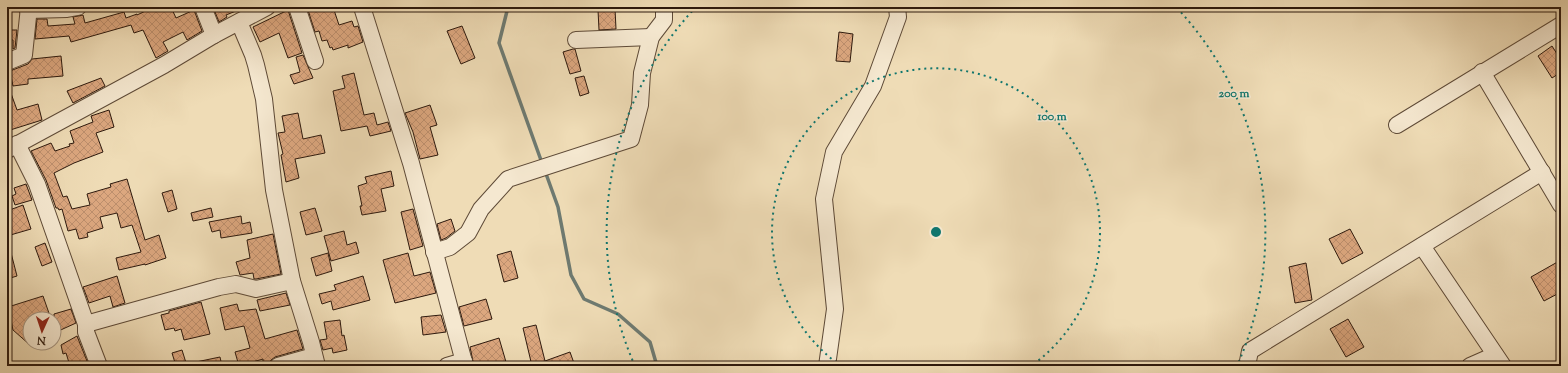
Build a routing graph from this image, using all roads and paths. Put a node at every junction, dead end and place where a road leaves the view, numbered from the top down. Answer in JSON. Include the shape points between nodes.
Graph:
{"nodes":[{"id":1,"x":78,"y":7,"type":"edge"},
{"id":2,"x":203,"y":7,"type":"edge"},
{"id":3,"x":297,"y":7,"type":"edge"},
{"id":4,"x":362,"y":7,"type":"edge"},
{"id":5,"x":664,"y":7,"type":"edge"},
{"id":6,"x":897,"y":7,"type":"edge"},
{"id":7,"x":29,"y":8,"type":"edge"},
{"id":8,"x":263,"y":8,"type":"edge"},
{"id":9,"x":239,"y":22,"type":"junction"},
{"id":10,"x":1561,"y":25,"type":"edge"},
{"id":11,"x":214,"y":35,"type":"junction"},
{"id":12,"x":651,"y":37,"type":"junction"},
{"id":13,"x":576,"y":40,"type":"dead end"},
{"id":14,"x":315,"y":61,"type":"dead end"},
{"id":15,"x":7,"y":62,"type":"edge"},
{"id":16,"x":1482,"y":72,"type":"junction"},
{"id":17,"x":1397,"y":125,"type":"dead end"},
{"id":18,"x":12,"y":147,"type":"edge"},
{"id":19,"x":1542,"y":172,"type":"junction"},
{"id":20,"x":1561,"y":204,"type":"edge"},
{"id":21,"x":1422,"y":246,"type":"junction"},
{"id":22,"x":434,"y":252,"type":"junction"},
{"id":23,"x":292,"y":281,"type":"junction"},
{"id":24,"x":86,"y":324,"type":"junction"},
{"id":25,"x":1499,"y":360,"type":"edge"},
{"id":26,"x":315,"y":361,"type":"edge"},
{"id":27,"x":464,"y":363,"type":"edge"},
{"id":28,"x":99,"y":366,"type":"edge"},
{"id":29,"x":278,"y":366,"type":"edge"},
{"id":30,"x":447,"y":366,"type":"edge"},
{"id":31,"x":826,"y":366,"type":"edge"},
{"id":32,"x":1247,"y":366,"type":"edge"},
{"id":33,"x":1470,"y":366,"type":"edge"}],
"edges":[{"from":1,"to":7,"type":"street"},
{"from":2,"to":11,"type":"street"},
{"from":3,"to":14,"type":"street"},
{"from":4,"to":22,"type":"street","via":[[411,163]]},
{"from":5,"to":12,"type":"street","via":[[664,20]]},
{"from":6,"to":31,"type":"street","via":[[898,17],[873,86],[834,152],[824,199],[835,309]]},
{"from":7,"to":15,"type":"street","via":[[24,55]]},
{"from":8,"to":9,"type":"street"},
{"from":9,"to":11,"type":"street"},
{"from":9,"to":23,"type":"street","via":[[254,55],[264,99],[274,190]]},
{"from":10,"to":16,"type":"street"},
{"from":11,"to":18,"type":"street"},
{"from":12,"to":13,"type":"street"},
{"from":12,"to":22,"type":"street","via":[[642,73],[640,105],[632,139],[508,179],[481,209],[468,233],[450,247]]},
{"from":16,"to":17,"type":"street"},
{"from":16,"to":19,"type":"street"},
{"from":18,"to":24,"type":"street","via":[[37,184]]},
{"from":19,"to":20,"type":"street"},
{"from":19,"to":21,"type":"street"},
{"from":21,"to":25,"type":"street"},
{"from":21,"to":32,"type":"street","via":[[1250,351]]},
{"from":22,"to":27,"type":"street"},
{"from":23,"to":24,"type":"street","via":[[256,289],[236,284],[219,287]]},
{"from":23,"to":26,"type":"street"},
{"from":24,"to":28,"type":"street","via":[[86,332]]},
{"from":25,"to":33,"type":"street"},
{"from":26,"to":29,"type":"street"},
{"from":27,"to":30,"type":"street"}]}
